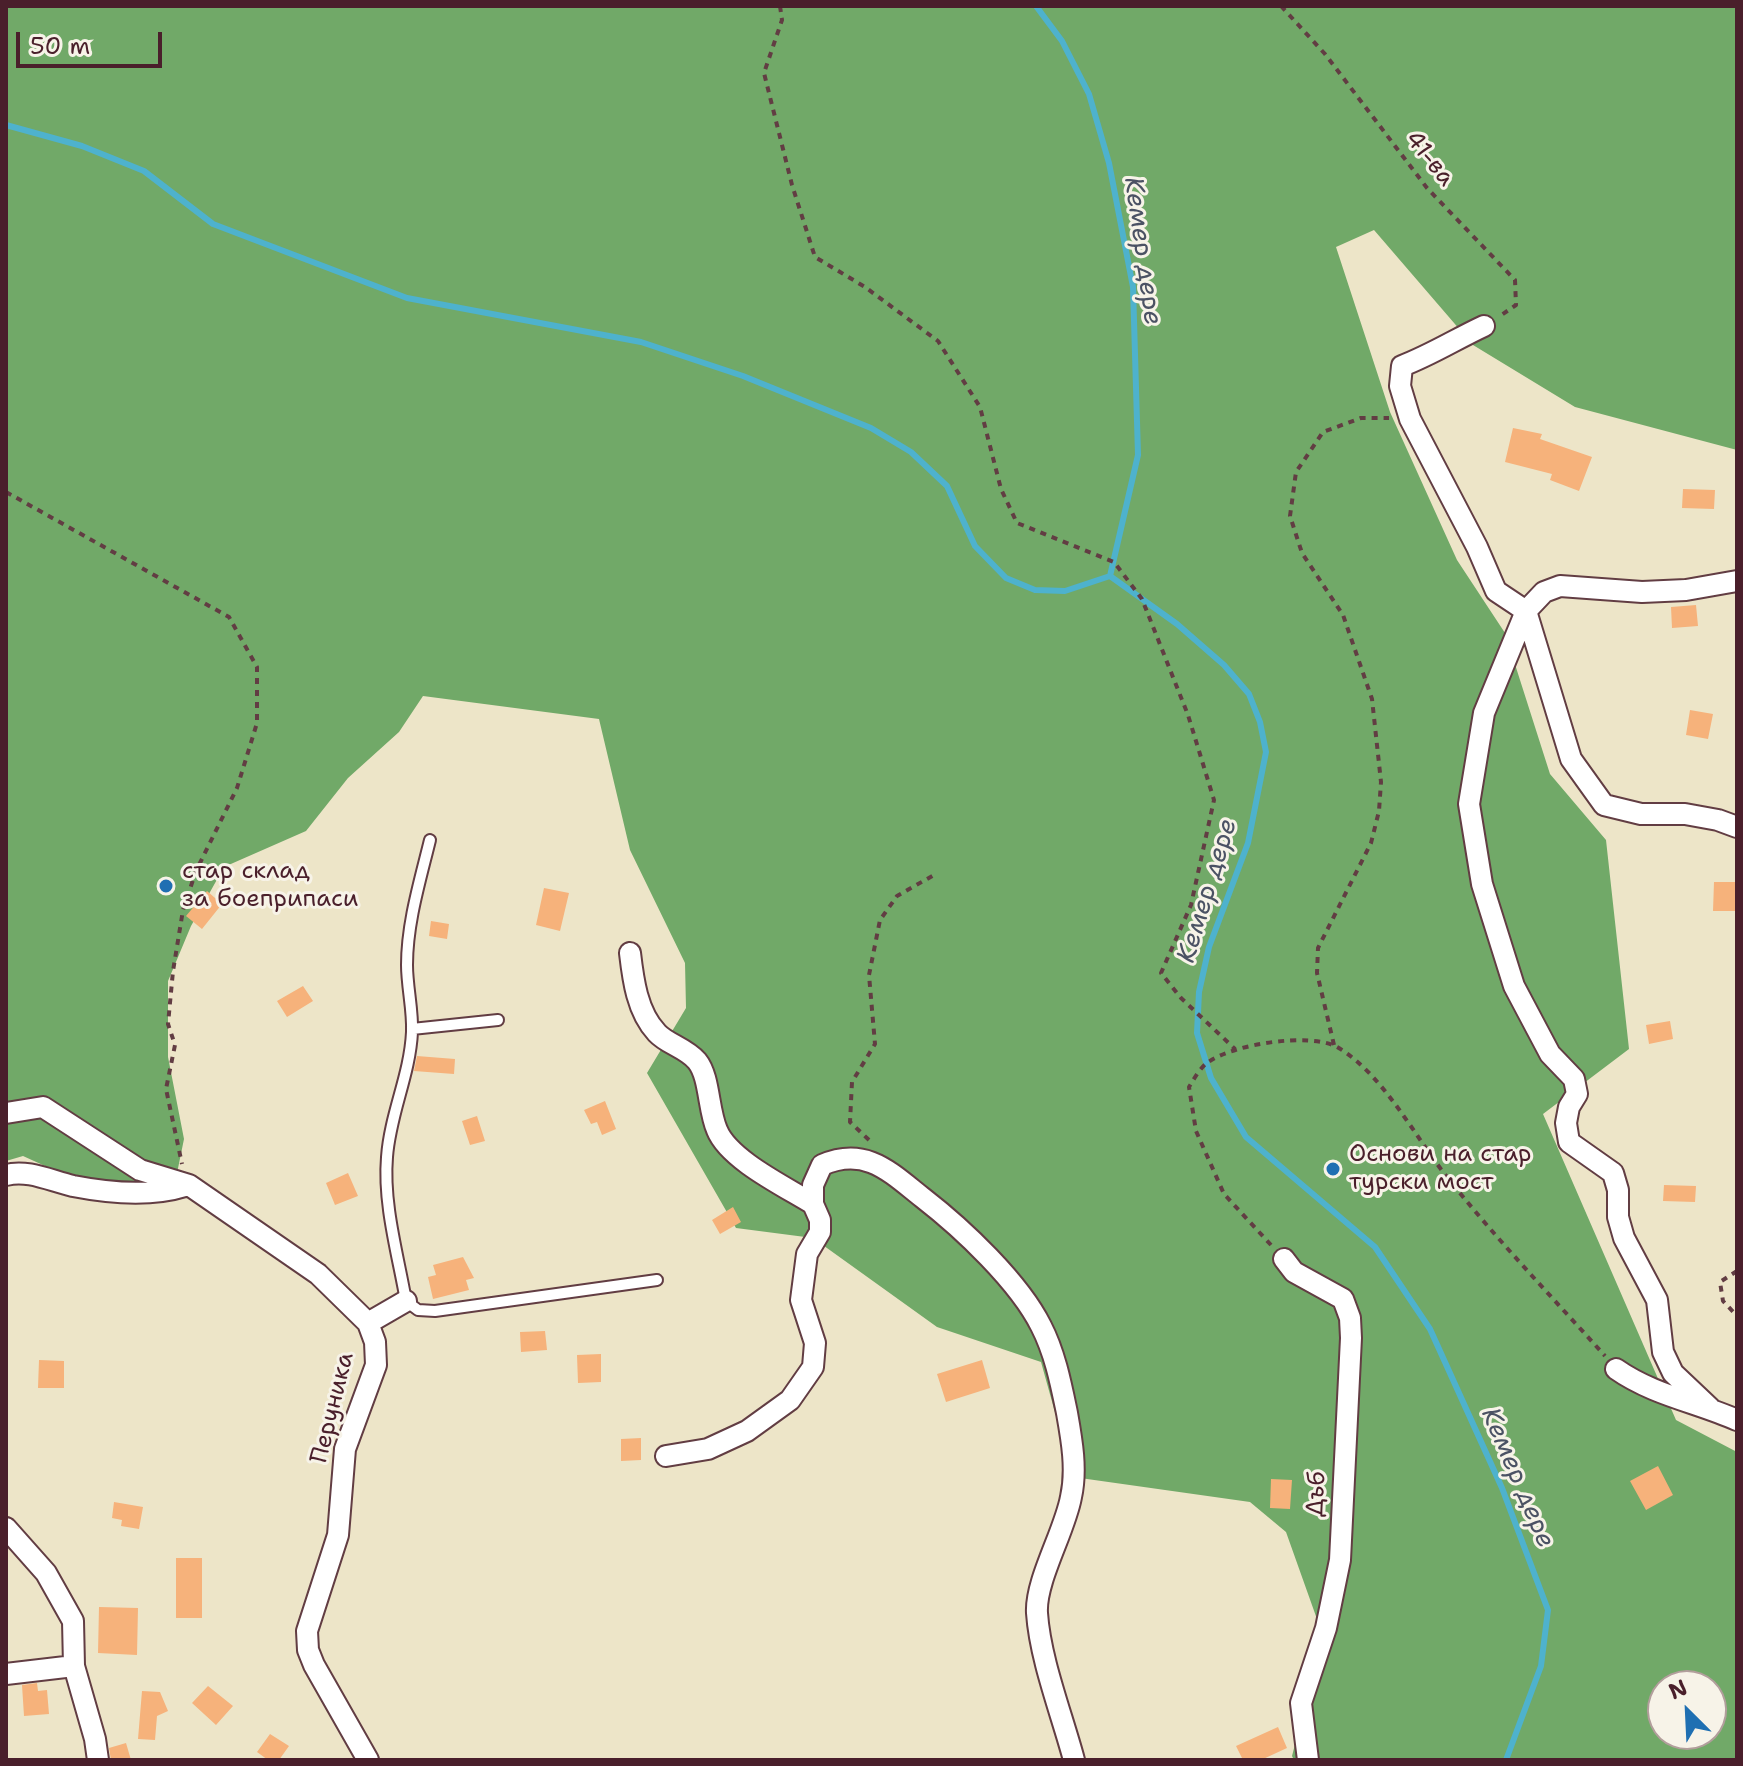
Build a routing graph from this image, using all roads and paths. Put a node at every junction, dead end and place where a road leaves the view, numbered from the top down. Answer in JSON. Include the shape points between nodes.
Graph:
{"nodes":[{"id":1,"x":780,"y":6,"type":"edge"},
{"id":2,"x":1281,"y":6,"type":"edge"},
{"id":3,"x":1484,"y":326,"type":"joint"},
{"id":4,"x":1410,"y":419,"type":"junction"},
{"id":5,"x":6,"y":492,"type":"edge"},
{"id":6,"x":1737,"y":581,"type":"edge"},
{"id":7,"x":1526,"y":611,"type":"junction"},
{"id":8,"x":1737,"y":827,"type":"edge"},
{"id":9,"x":430,"y":840,"type":"dead end"},
{"id":10,"x":934,"y":875,"type":"dead end"},
{"id":11,"x":630,"y":953,"type":"dead end"},
{"id":12,"x":498,"y":1020,"type":"dead end"},
{"id":13,"x":412,"y":1029,"type":"junction"},
{"id":14,"x":1334,"y":1045,"type":"junction"},
{"id":15,"x":1235,"y":1049,"type":"junction"},
{"id":16,"x":6,"y":1113,"type":"edge"},
{"id":17,"x":875,"y":1145,"type":"dead end"},
{"id":18,"x":6,"y":1175,"type":"edge"},
{"id":19,"x":189,"y":1185,"type":"junction"},
{"id":20,"x":813,"y":1204,"type":"junction"},
{"id":21,"x":1284,"y":1259,"type":"joint"},
{"id":22,"x":1737,"y":1271,"type":"edge"},
{"id":23,"x":657,"y":1280,"type":"dead end"},
{"id":24,"x":406,"y":1301,"type":"junction"},
{"id":25,"x":1737,"y":1316,"type":"edge"},
{"id":26,"x":368,"y":1323,"type":"junction"},
{"id":27,"x":1616,"y":1369,"type":"joint"},
{"id":28,"x":1710,"y":1408,"type":"junction"},
{"id":29,"x":1737,"y":1420,"type":"edge"},
{"id":30,"x":666,"y":1456,"type":"dead end"},
{"id":31,"x":6,"y":1528,"type":"edge"},
{"id":32,"x":74,"y":1666,"type":"junction"},
{"id":33,"x":6,"y":1674,"type":"edge"},
{"id":34,"x":98,"y":1760,"type":"edge"},
{"id":35,"x":368,"y":1760,"type":"edge"},
{"id":36,"x":1074,"y":1760,"type":"edge"},
{"id":37,"x":1308,"y":1760,"type":"edge"}],
"edges":[{"from":1,"to":15,"type":"path","via":[[782,20],[764,73],[815,257],[938,341],[980,407],[1001,489],[1017,523],[1114,562],[1142,599],[1188,715],[1214,800],[1191,905],[1161,973]]},
{"from":2,"to":3,"type":"path","name":"41-ва","via":[[1325,54],[1427,188],[1515,280],[1516,305]]},
{"from":3,"to":4,"type":"street","via":[[1402,366],[1400,386]]},
{"from":4,"to":7,"type":"street","via":[[1496,591]]},
{"from":4,"to":14,"type":"path","via":[[1361,418],[1323,432],[1296,472],[1290,516],[1302,553],[1343,615],[1372,699],[1381,782],[1371,843],[1318,948],[1317,973]]},
{"from":5,"to":19,"type":"path","via":[[229,617],[257,667],[257,723],[237,788],[196,871],[173,971],[168,1024],[175,1045],[166,1089]]},
{"from":6,"to":7,"type":"street","via":[[1642,592],[1560,586],[1544,592]]},
{"from":7,"to":8,"type":"street","via":[[1571,759],[1604,805],[1641,814],[1696,816]]},
{"from":7,"to":28,"type":"street","via":[[1484,713],[1469,804],[1482,884],[1514,986],[1550,1054],[1574,1079],[1577,1094],[1566,1123],[1569,1142],[1613,1173],[1624,1238],[1657,1300],[1663,1352],[1673,1373]]},
{"from":9,"to":13,"type":"lane","via":[[410,926]]},
{"from":10,"to":17,"type":"path","via":[[897,896],[880,920],[869,975],[875,1044],[852,1082],[850,1122]]},
{"from":11,"to":20,"type":"street","via":[[644,1014],[657,1034],[697,1061],[718,1134],[732,1152]]},
{"from":12,"to":13,"type":"lane"},
{"from":13,"to":24,"type":"lane","via":[[386,1159]]},
{"from":14,"to":15,"type":"path","via":[[1289,1040]]},
{"from":14,"to":27,"type":"path","via":[[1361,1065],[1450,1181]]},
{"from":15,"to":21,"type":"path","via":[[1207,1063],[1189,1087],[1196,1131],[1224,1194]]},
{"from":16,"to":19,"type":"street","name":"Перуника","via":[[43,1107],[140,1170]]},
{"from":18,"to":19,"type":"street","via":[[19,1172],[124,1193]]},
{"from":19,"to":26,"type":"street","name":"Перуника","via":[[318,1274]]},
{"from":20,"to":30,"type":"street","via":[[820,1232],[807,1254],[801,1300],[815,1343],[813,1367],[790,1400],[747,1431],[708,1449]]},
{"from":20,"to":36,"type":"street","via":[[813,1185],[822,1165],[855,1158],[882,1166],[948,1217],[1017,1289],[1041,1326],[1057,1365],[1074,1449],[1072,1495],[1037,1610]]},
{"from":21,"to":37,"type":"street","name":"Дъб","via":[[1294,1272],[1343,1299],[1351,1338],[1340,1560],[1326,1628],[1301,1703]]},
{"from":22,"to":25,"type":"path","via":[[1720,1282],[1723,1301]]},
{"from":23,"to":24,"type":"lane","via":[[435,1311],[418,1310]]},
{"from":24,"to":26,"type":"street"},
{"from":26,"to":35,"type":"street","name":"Перуника","via":[[376,1365],[345,1449],[338,1535],[307,1631],[314,1665]]},
{"from":27,"to":28,"type":"street","via":[[1652,1391]]},
{"from":28,"to":29,"type":"street"},
{"from":31,"to":32,"type":"street","via":[[46,1573],[73,1621]]},
{"from":32,"to":33,"type":"street"},
{"from":32,"to":34,"type":"street"}]}
